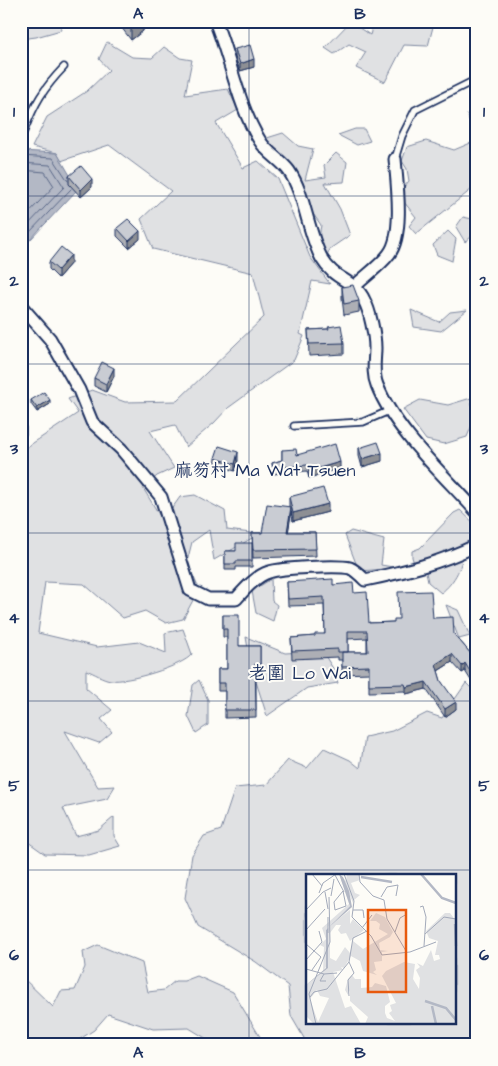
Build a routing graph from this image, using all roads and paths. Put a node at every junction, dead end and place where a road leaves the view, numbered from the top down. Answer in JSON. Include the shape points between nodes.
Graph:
{"nodes":[{"id":1,"x":215,"y":21,"type":"edge"},
{"id":2,"x":64,"y":68,"type":"dead end"},
{"id":3,"x":477,"y":79,"type":"edge"},
{"id":4,"x":21,"y":131,"type":"edge"},
{"id":5,"x":395,"y":159,"type":"joint"},
{"id":6,"x":355,"y":286,"type":"junction"},
{"id":7,"x":21,"y":306,"type":"edge"},
{"id":8,"x":391,"y":410,"type":"junction"},
{"id":9,"x":294,"y":426,"type":"dead end"},
{"id":10,"x":477,"y":512,"type":"edge"},
{"id":11,"x":477,"y":545,"type":"edge"}],
"edges":[{"from":1,"to":6,"type":"street","via":[[247,116],[261,143],[289,171],[319,254],[329,271]]},
{"from":2,"to":4,"type":"lane","via":[[45,86],[24,131]]},
{"from":3,"to":5,"type":"lane","via":[[415,110]]},
{"from":5,"to":6,"type":"street","via":[[397,203],[394,241],[389,254]]},
{"from":6,"to":8,"type":"street","via":[[365,300],[375,346],[377,384]]},
{"from":7,"to":11,"type":"street","via":[[50,339],[79,390],[92,422],[121,449],[161,498],[190,590],[208,599],[236,599],[247,586],[268,572],[290,569],[351,568],[365,580],[422,568]]},
{"from":8,"to":9,"type":"lane","via":[[363,422]]},
{"from":8,"to":10,"type":"street","via":[[421,452]]}]}
